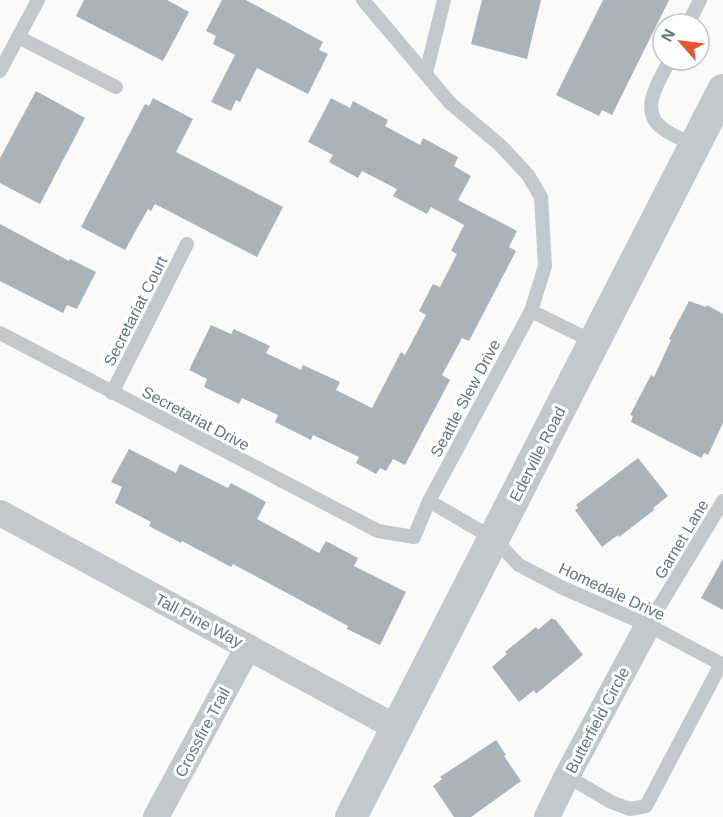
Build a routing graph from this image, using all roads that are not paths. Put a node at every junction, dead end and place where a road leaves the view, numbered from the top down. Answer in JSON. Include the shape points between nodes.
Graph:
{"nodes":[{"id":1,"x":38,"y":0,"type":"edge"},
{"id":2,"x":363,"y":0,"type":"edge"},
{"id":3,"x":444,"y":0,"type":"edge"},
{"id":4,"x":18,"y":37,"type":"junction"},
{"id":5,"x":0,"y":71,"type":"edge"},
{"id":6,"x":664,"y":72,"type":"edge"},
{"id":7,"x":426,"y":73,"type":"junction"},
{"id":8,"x":116,"y":87,"type":"dead end"},
{"id":9,"x":723,"y":90,"type":"edge"},
{"id":10,"x":695,"y":146,"type":"junction"},
{"id":11,"x":187,"y":244,"type":"dead end"},
{"id":12,"x":531,"y":311,"type":"junction"},
{"id":13,"x":0,"y":333,"type":"edge"},
{"id":14,"x":594,"y":342,"type":"junction"},
{"id":15,"x":112,"y":393,"type":"junction"},
{"id":16,"x":429,"y":501,"type":"junction"},
{"id":17,"x":723,"y":501,"type":"edge"},
{"id":18,"x":0,"y":513,"type":"edge"},
{"id":19,"x":378,"y":531,"type":"joint"},
{"id":20,"x":494,"y":539,"type":"junction"},
{"id":21,"x":648,"y":625,"type":"junction"},
{"id":22,"x":248,"y":647,"type":"junction"},
{"id":23,"x":722,"y":665,"type":"edge"},
{"id":24,"x":397,"y":728,"type":"junction"},
{"id":25,"x":567,"y":776,"type":"junction"},
{"id":26,"x":156,"y":817,"type":"edge"},
{"id":27,"x":351,"y":817,"type":"edge"},
{"id":28,"x":548,"y":817,"type":"edge"}],
"edges":[{"from":1,"to":4,"type":"lane"},
{"from":2,"to":7,"type":"lane","name":"Seattle Slew Drive"},
{"from":3,"to":7,"type":"lane"},
{"from":4,"to":5,"type":"lane"},
{"from":4,"to":8,"type":"lane"},
{"from":6,"to":10,"type":"lane","via":[[651,99],[653,115],[660,127]]},
{"from":7,"to":12,"type":"lane","name":"Seattle Slew Drive","via":[[450,104],[500,145],[528,175],[540,197],[545,266]]},
{"from":9,"to":10,"type":"street","name":"Ederville Road"},
{"from":10,"to":14,"type":"street","name":"Ederville Road"},
{"from":11,"to":15,"type":"lane","name":"Secretariat Court"},
{"from":12,"to":14,"type":"lane"},
{"from":12,"to":16,"type":"lane","name":"Seattle Slew Drive"},
{"from":13,"to":15,"type":"lane","name":"Secretariat Drive"},
{"from":14,"to":20,"type":"street","name":"Ederville Road"},
{"from":15,"to":19,"type":"lane","name":"Secretariat Drive"},
{"from":16,"to":19,"type":"lane","name":"Seattle Slew Drive","via":[[414,537]]},
{"from":16,"to":20,"type":"lane"},
{"from":17,"to":21,"type":"lane","name":"Garnet Lane"},
{"from":18,"to":22,"type":"street","name":"Tall Pine Way"},
{"from":20,"to":21,"type":"lane","name":"Homedale Drive","via":[[519,565]]},
{"from":20,"to":24,"type":"street","name":"Ederville Road"},
{"from":21,"to":23,"type":"lane","name":"Homedale Drive"},
{"from":21,"to":25,"type":"street","name":"Butterfield Circle"},
{"from":22,"to":24,"type":"street","name":"Tall Pine Way"},
{"from":22,"to":26,"type":"street","name":"Crossfire Trail"},
{"from":23,"to":25,"type":"lane","via":[[646,806],[630,809],[611,802]]},
{"from":24,"to":27,"type":"street","name":"Ederville Road"},
{"from":25,"to":28,"type":"street","name":"Butterfield Circle"}]}
